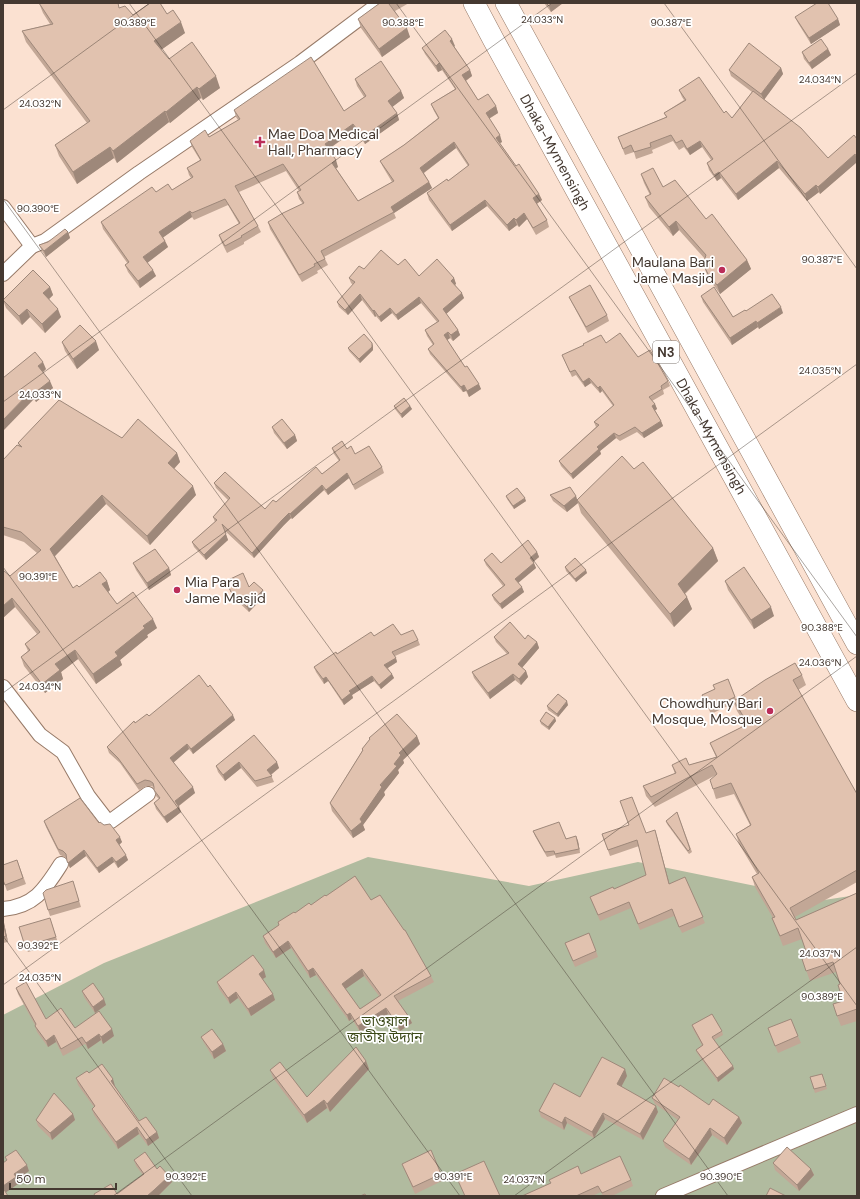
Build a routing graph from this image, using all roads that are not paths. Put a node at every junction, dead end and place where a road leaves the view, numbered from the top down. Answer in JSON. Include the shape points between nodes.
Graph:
{"nodes":[{"id":1,"x":380,"y":3,"type":"edge"},
{"id":2,"x":474,"y":3,"type":"edge"},
{"id":3,"x":506,"y":3,"type":"edge"},
{"id":4,"x":3,"y":207,"type":"edge"},
{"id":5,"x":32,"y":246,"type":"junction"},
{"id":6,"x":3,"y":274,"type":"edge"},
{"id":7,"x":857,"y":644,"type":"edge"},
{"id":8,"x":3,"y":687,"type":"edge"},
{"id":9,"x":857,"y":701,"type":"edge"},
{"id":10,"x":148,"y":794,"type":"dead end"},
{"id":11,"x":61,"y":864,"type":"dead end"},
{"id":12,"x":3,"y":909,"type":"edge"},
{"id":13,"x":857,"y":1114,"type":"edge"},
{"id":14,"x":663,"y":1196,"type":"edge"}],
"edges":[{"from":1,"to":5,"type":"lane","via":[[300,63],[138,173],[45,241]]},
{"from":2,"to":9,"type":"highway","name":"Dhaka-Mymensingh","number":"N3"},
{"from":3,"to":7,"type":"highway","name":"Dhaka-Mymensingh","number":"N3"},
{"from":4,"to":5,"type":"lane"},
{"from":5,"to":6,"type":"lane"},
{"from":8,"to":10,"type":"lane","via":[[40,735],[63,752],[88,796],[108,822]]},
{"from":11,"to":12,"type":"lane","via":[[46,887],[32,900],[14,908]]},
{"from":13,"to":14,"type":"lane"}]}
